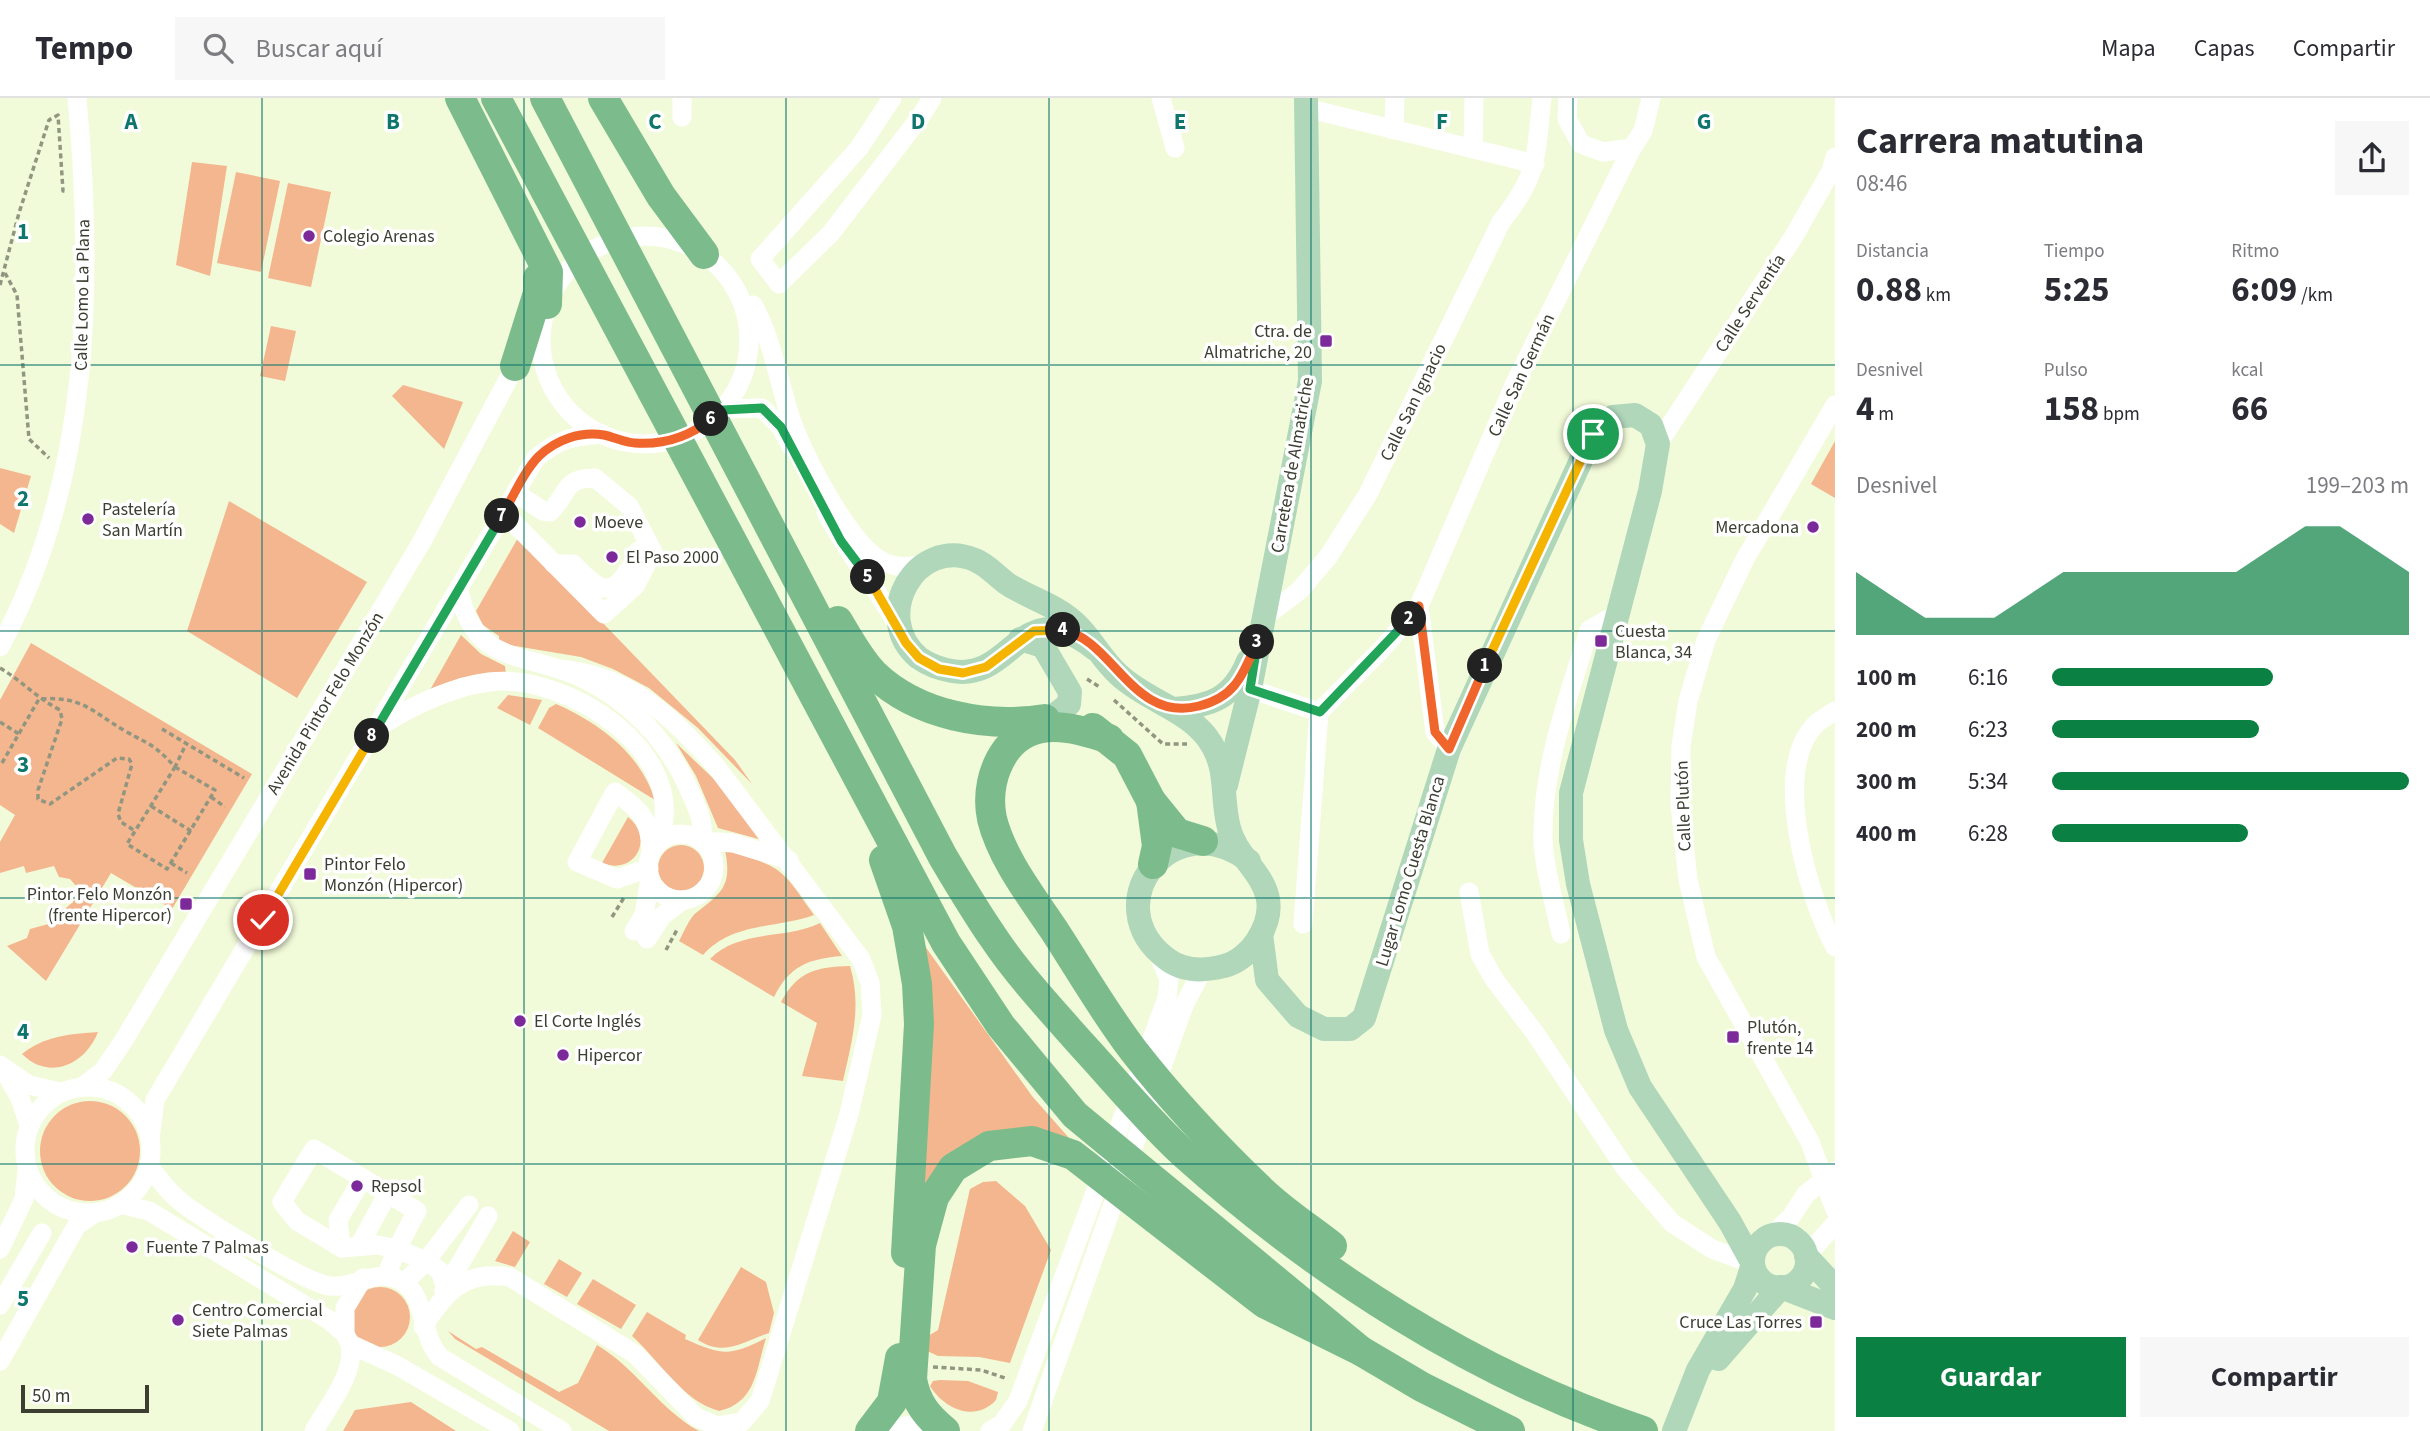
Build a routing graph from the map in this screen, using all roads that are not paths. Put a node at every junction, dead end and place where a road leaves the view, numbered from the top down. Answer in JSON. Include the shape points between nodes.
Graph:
{"nodes":[{"id":1,"x":460,"y":98,"type":"edge"},
{"id":2,"x":496,"y":98,"type":"edge"},
{"id":3,"x":545,"y":98,"type":"edge"},
{"id":4,"x":603,"y":98,"type":"edge"},
{"id":5,"x":892,"y":98,"type":"edge"},
{"id":6,"x":932,"y":98,"type":"edge"},
{"id":7,"x":1161,"y":98,"type":"edge"},
{"id":8,"x":1395,"y":98,"type":"edge"},
{"id":9,"x":1474,"y":98,"type":"edge"},
{"id":10,"x":1542,"y":98,"type":"edge"},
{"id":11,"x":1568,"y":98,"type":"edge"},
{"id":12,"x":1651,"y":98,"type":"edge"},
{"id":13,"x":78,"y":99,"type":"edge"},
{"id":14,"x":1306,"y":103,"type":"edge"},
{"id":15,"x":1394,"y":130,"type":"junction"},
{"id":16,"x":1175,"y":148,"type":"dead end"},
{"id":17,"x":1632,"y":148,"type":"junction"},
{"id":18,"x":1473,"y":149,"type":"junction"},
{"id":19,"x":1835,"y":157,"type":"edge"},
{"id":20,"x":1535,"y":164,"type":"junction"},
{"id":21,"x":537,"y":249,"type":"junction"},
{"id":22,"x":712,"y":260,"type":"junction"},
{"id":23,"x":547,"y":304,"type":"junction"},
{"id":24,"x":516,"y":366,"type":"junction"},
{"id":25,"x":693,"y":383,"type":"junction"},
{"id":26,"x":1835,"y":405,"type":"edge"},
{"id":27,"x":731,"y":406,"type":"junction"},
{"id":28,"x":602,"y":434,"type":"junction"},
{"id":29,"x":1658,"y":444,"type":"junction"},
{"id":30,"x":516,"y":493,"type":"junction"},
{"id":31,"x":619,"y":498,"type":"junction"},
{"id":32,"x":503,"y":513,"type":"junction"},
{"id":33,"x":554,"y":564,"type":"junction"},
{"id":34,"x":921,"y":565,"type":"junction"},
{"id":35,"x":459,"y":590,"type":"junction"},
{"id":36,"x":1419,"y":606,"type":"junction"},
{"id":37,"x":1617,"y":614,"type":"junction"},
{"id":38,"x":897,"y":624,"type":"junction"},
{"id":39,"x":1260,"y":629,"type":"junction"},
{"id":40,"x":782,"y":637,"type":"junction"},
{"id":41,"x":1020,"y":639,"type":"junction"},
{"id":42,"x":0,"y":647,"type":"edge"},
{"id":43,"x":1096,"y":649,"type":"junction"},
{"id":44,"x":559,"y":669,"type":"junction"},
{"id":45,"x":1250,"y":689,"type":"junction"},
{"id":46,"x":1173,"y":709,"type":"junction"},
{"id":47,"x":1835,"y":711,"type":"edge"},
{"id":48,"x":1320,"y":712,"type":"junction"},
{"id":49,"x":1051,"y":718,"type":"junction"},
{"id":50,"x":376,"y":729,"type":"junction"},
{"id":51,"x":1109,"y":739,"type":"junction"},
{"id":52,"x":1449,"y":749,"type":"junction"},
{"id":53,"x":1226,"y":785,"type":"junction"},
{"id":54,"x":1151,"y":801,"type":"junction"},
{"id":55,"x":702,"y":841,"type":"junction"},
{"id":56,"x":1203,"y":841,"type":"junction"},
{"id":57,"x":652,"y":859,"type":"junction"},
{"id":58,"x":789,"y":860,"type":"junction"},
{"id":59,"x":1250,"y":861,"type":"junction"},
{"id":60,"x":1153,"y":864,"type":"junction"},
{"id":61,"x":1469,"y":892,"type":"dead end"},
{"id":62,"x":683,"y":900,"type":"junction"},
{"id":63,"x":1303,"y":923,"type":"dead end"},
{"id":64,"x":1261,"y":934,"type":"junction"},
{"id":65,"x":1561,"y":934,"type":"dead end"},
{"id":66,"x":1835,"y":947,"type":"edge"},
{"id":67,"x":1157,"y":951,"type":"junction"},
{"id":68,"x":1208,"y":970,"type":"junction"},
{"id":69,"x":1267,"y":980,"type":"junction"},
{"id":70,"x":1175,"y":1001,"type":"junction"},
{"id":71,"x":2,"y":1067,"type":"edge"},
{"id":72,"x":82,"y":1087,"type":"junction"},
{"id":73,"x":60,"y":1092,"type":"junction"},
{"id":74,"x":29,"y":1125,"type":"junction"},
{"id":75,"x":150,"y":1139,"type":"junction"},
{"id":76,"x":149,"y":1166,"type":"junction"},
{"id":77,"x":27,"y":1170,"type":"junction"},
{"id":78,"x":1700,"y":1177,"type":"junction"},
{"id":79,"x":1829,"y":1177,"type":"edge"},
{"id":80,"x":363,"y":1178,"type":"junction"},
{"id":81,"x":388,"y":1193,"type":"junction"},
{"id":82,"x":120,"y":1204,"type":"junction"},
{"id":83,"x":469,"y":1205,"type":"dead end"},
{"id":84,"x":1835,"y":1210,"type":"edge"},
{"id":85,"x":95,"y":1213,"type":"junction"},
{"id":86,"x":488,"y":1216,"type":"dead end"},
{"id":87,"x":1835,"y":1224,"type":"edge"},
{"id":88,"x":42,"y":1233,"type":"dead end"},
{"id":89,"x":1772,"y":1235,"type":"junction"},
{"id":90,"x":336,"y":1245,"type":"junction"},
{"id":91,"x":359,"y":1245,"type":"junction"},
{"id":92,"x":0,"y":1249,"type":"edge"},
{"id":93,"x":397,"y":1249,"type":"junction"},
{"id":94,"x":1806,"y":1255,"type":"junction"},
{"id":95,"x":426,"y":1261,"type":"junction"},
{"id":96,"x":1753,"y":1264,"type":"junction"},
{"id":97,"x":363,"y":1278,"type":"junction"},
{"id":98,"x":395,"y":1279,"type":"junction"},
{"id":99,"x":1781,"y":1287,"type":"junction"},
{"id":100,"x":1835,"y":1287,"type":"edge"},
{"id":101,"x":442,"y":1295,"type":"junction"},
{"id":102,"x":0,"y":1304,"type":"edge"},
{"id":103,"x":1835,"y":1308,"type":"edge"},
{"id":104,"x":423,"y":1326,"type":"junction"},
{"id":105,"x":347,"y":1339,"type":"junction"},
{"id":106,"x":1362,"y":1351,"type":"junction"},
{"id":107,"x":0,"y":1361,"type":"edge"},
{"id":108,"x":1688,"y":1398,"type":"junction"},
{"id":109,"x":1594,"y":1415,"type":"junction"},
{"id":110,"x":1634,"y":1428,"type":"edge"},
{"id":111,"x":314,"y":1431,"type":"edge"},
{"id":112,"x":510,"y":1431,"type":"edge"},
{"id":113,"x":562,"y":1431,"type":"edge"},
{"id":114,"x":870,"y":1431,"type":"edge"},
{"id":115,"x":875,"y":1431,"type":"edge"},
{"id":116,"x":946,"y":1431,"type":"edge"},
{"id":117,"x":990,"y":1431,"type":"edge"},
{"id":118,"x":1032,"y":1431,"type":"edge"},
{"id":119,"x":1510,"y":1431,"type":"edge"},
{"id":120,"x":1674,"y":1431,"type":"edge"}],
"edges":[{"from":1,"to":21,"type":"highway"},
{"from":2,"to":40,"type":"highway"},
{"from":3,"to":25,"type":"highway"},
{"from":4,"to":22,"type":"highway","via":[[661,196]]},
{"from":5,"to":6,"type":"street","via":[[859,148],[760,259],[779,284],[831,233]]},
{"from":7,"to":16,"type":"street"},
{"from":8,"to":15,"type":"street"},
{"from":9,"to":18,"type":"street"},
{"from":10,"to":20,"type":"street","name":"Calle San Ignacio"},
{"from":11,"to":17,"type":"street","via":[[1566,119],[1581,144],[1603,152]]},
{"from":12,"to":17,"type":"street","via":[[1643,131]]},
{"from":13,"to":42,"type":"street","name":"Calle Lomo La Plana","via":[[85,307],[81,380],[66,468],[43,548]]},
{"from":14,"to":15,"type":"street"},
{"from":14,"to":39,"type":"main road","name":"Carretera de Almatriche","via":[[1310,381]]},
{"from":15,"to":18,"type":"street"},
{"from":17,"to":36,"type":"street","name":"Calle San Germán","via":[[1515,383]]},
{"from":18,"to":20,"type":"street"},
{"from":19,"to":29,"type":"street","name":"Calle Serventía","via":[[1794,236]]},
{"from":20,"to":39,"type":"street","name":"Calle San Ignacio","via":[[1525,193],[1501,222],[1368,494],[1328,557]]},
{"from":21,"to":23,"type":"highway","via":[[548,272]]},
{"from":21,"to":24,"type":"highway","via":[[538,293]]},
{"from":22,"to":23,"type":"street","via":[[676,240],[645,236],[613,241],[585,254],[562,276]]},
{"from":22,"to":27,"type":"street","via":[[738,292],[748,322],[749,353]]},
{"from":22,"to":34,"type":"street","via":[[736,276],[757,312],[793,425],[839,513],[881,561],[903,568]]},
{"from":23,"to":24,"type":"street","name":"Avenida Pintor Felo Monzón"},
{"from":23,"to":28,"type":"street","via":[[544,365],[556,393],[576,417]]},
{"from":24,"to":72,"type":"street","name":"Avenida Pintor Felo Monzón","via":[[421,542],[124,1040],[103,1071]]},
{"from":25,"to":49,"type":"highway","via":[[748,455],[846,636],[874,674],[916,703],[954,716],[1015,724]]},
{"from":25,"to":109,"type":"highway","via":[[943,857],[994,939],[1050,1009],[1183,1153],[1267,1224],[1430,1332]]},
{"from":26,"to":79,"type":"street","name":"Calle Plutón","via":[[1745,559],[1706,640],[1688,701],[1680,804],[1688,880],[1706,957]]},
{"from":27,"to":28,"type":"street","via":[[697,430],[667,442],[634,443]]},
{"from":27,"to":38,"type":"street","via":[[762,408],[781,427],[841,541]]},
{"from":28,"to":30,"type":"street","via":[[555,442],[536,458]]},
{"from":29,"to":37,"type":"main road"},
{"from":29,"to":52,"type":"main road","name":"Lugar Lomo Cuesta Blanca","via":[[1651,425],[1635,415],[1613,417],[1593,434]]},
{"from":30,"to":31,"type":"street","via":[[550,512],[569,484],[595,478]]},
{"from":30,"to":32,"type":"street"},
{"from":31,"to":33,"type":"street","via":[[620,513],[633,537],[610,578],[598,587],[573,564]]},
{"from":31,"to":33,"type":"street","via":[[629,506],[653,552],[635,586],[604,614]]},
{"from":32,"to":33,"type":"street"},
{"from":32,"to":35,"type":"street"},
{"from":34,"to":38,"type":"main road","via":[[906,583]]},
{"from":34,"to":43,"type":"main road","via":[[956,556],[975,560],[1010,585],[1057,608],[1079,626]]},
{"from":35,"to":44,"type":"street","via":[[463,614],[482,640],[508,656]]},
{"from":35,"to":50,"type":"street"},
{"from":36,"to":48,"type":"street","name":"Calle San Germán"},
{"from":36,"to":52,"type":"street","via":[[1435,732]]},
{"from":37,"to":65,"type":"street","via":[[1589,630],[1546,786],[1543,841]]},
{"from":37,"to":78,"type":"main road","via":[[1571,793],[1571,840],[1616,1030],[1640,1087]]},
{"from":38,"to":41,"type":"main road","via":[[919,658],[939,669],[963,673],[986,667]]},
{"from":39,"to":45,"type":"main road","name":"Carretera de Almatriche"},
{"from":39,"to":46,"type":"main road","via":[[1240,682],[1216,702]]},
{"from":40,"to":106,"type":"highway","via":[[946,943],[1001,1026],[1075,1115]]},
{"from":40,"to":114,"type":"highway","via":[[878,843],[907,926],[917,984],[919,1024],[898,1385],[892,1402]]},
{"from":41,"to":43,"type":"main road","via":[[1034,631],[1067,631]]},
{"from":41,"to":49,"type":"main road","via":[[1043,646],[1070,692],[1069,704]]},
{"from":43,"to":46,"type":"main road","via":[[1135,688]]},
{"from":44,"to":55,"type":"street","via":[[596,686],[645,722],[680,770],[703,825]]},
{"from":44,"to":58,"type":"street","via":[[591,672],[615,681],[664,715],[715,765]]},
{"from":45,"to":48,"type":"street"},
{"from":45,"to":53,"type":"main road","name":"Carretera de Almatriche"},
{"from":46,"to":53,"type":"main road","via":[[1192,720],[1216,750]]},
{"from":47,"to":66,"type":"street","via":[[1816,724],[1805,741],[1795,776],[1797,837],[1818,916]]},
{"from":48,"to":63,"type":"street"},
{"from":49,"to":51,"type":"highway","via":[[1073,719]]},
{"from":50,"to":57,"type":"street","via":[[464,688],[502,682],[550,689],[591,708],[643,753],[659,778],[667,805]]},
{"from":50,"to":75,"type":"street","via":[[155,1100]]},
{"from":51,"to":54,"type":"highway","via":[[1127,755]]},
{"from":51,"to":109,"type":"highway","via":[[1044,726],[1022,734],[996,768],[989,795],[992,820],[1003,846],[1133,1049],[1263,1192],[1340,1253],[1423,1308],[1529,1368]]},
{"from":52,"to":69,"type":"main road","name":"Lugar Lomo Cuesta Blanca","via":[[1364,1018],[1350,1029],[1324,1029],[1298,1016]]},
{"from":53,"to":56,"type":"main road"},
{"from":53,"to":59,"type":"main road","via":[[1229,831]]},
{"from":54,"to":56,"type":"highway","via":[[1177,833]]},
{"from":54,"to":60,"type":"highway","via":[[1157,846]]},
{"from":55,"to":57,"type":"street","via":[[680,834],[664,837]]},
{"from":55,"to":58,"type":"street","via":[[733,843]]},
{"from":55,"to":62,"type":"street","via":[[711,852],[714,874],[703,892]]},
{"from":56,"to":59,"type":"main road","via":[[1234,849]]},
{"from":56,"to":60,"type":"main road","via":[[1170,850]]},
{"from":57,"to":62,"type":"street","via":[[663,894]]},
{"from":57,"to":62,"type":"street","via":[[641,935]]},
{"from":58,"to":101,"type":"street","via":[[861,959],[870,983],[872,1015],[849,1114],[760,1401],[742,1423],[717,1426],[696,1417],[635,1354],[534,1300],[510,1278],[490,1274],[464,1280]]},
{"from":59,"to":64,"type":"main road","via":[[1267,900]]},
{"from":60,"to":67,"type":"main road","via":[[1138,907],[1142,929]]},
{"from":61,"to":96,"type":"street","via":[[1480,954],[1494,979],[1625,1168],[1672,1223],[1712,1249]]},
{"from":64,"to":68,"type":"main road","via":[[1242,957]]},
{"from":64,"to":69,"type":"main road"},
{"from":67,"to":68,"type":"main road","via":[[1169,961]]},
{"from":67,"to":70,"type":"street"},
{"from":68,"to":69,"type":"main road"},
{"from":68,"to":70,"type":"street"},
{"from":70,"to":117,"type":"street","via":[[1010,1415]]},
{"from":70,"to":118,"type":"street"},
{"from":71,"to":73,"type":"street","via":[[29,1085]]},
{"from":71,"to":74,"type":"street"},
{"from":72,"to":73,"type":"street"},
{"from":72,"to":75,"type":"street","via":[[118,1094],[139,1113]]},
{"from":73,"to":74,"type":"street","via":[[41,1105]]},
{"from":74,"to":77,"type":"street","via":[[24,1147]]},
{"from":75,"to":76,"type":"street"},
{"from":76,"to":82,"type":"street","via":[[138,1191]]},
{"from":76,"to":97,"type":"street","via":[[193,1211],[309,1280],[332,1286]]},
{"from":77,"to":85,"type":"street","via":[[37,1189],[53,1203],[74,1212]]},
{"from":77,"to":92,"type":"street","via":[[24,1199]]},
{"from":78,"to":89,"type":"main road","via":[[1730,1206]]},
{"from":78,"to":96,"type":"main road"},
{"from":79,"to":84,"type":"street","name":"Calle Plutón"},
{"from":79,"to":89,"type":"street","via":[[1806,1194]]},
{"from":80,"to":81,"type":"street"},
{"from":80,"to":90,"type":"street","via":[[338,1220]]},
{"from":80,"to":90,"type":"street","via":[[314,1149],[282,1202],[297,1221]]},
{"from":81,"to":91,"type":"street"},
{"from":81,"to":93,"type":"street","via":[[417,1211]]},
{"from":82,"to":85,"type":"street"},
{"from":82,"to":105,"type":"street","via":[[149,1211],[329,1320]]},
{"from":83,"to":95,"type":"street"},
{"from":85,"to":107,"type":"street","via":[[77,1225]]},
{"from":86,"to":101,"type":"street"},
{"from":87,"to":94,"type":"street"},
{"from":88,"to":102,"type":"street"},
{"from":89,"to":94,"type":"main road","via":[[1790,1235]]},
{"from":89,"to":96,"type":"main road","via":[[1759,1243]]},
{"from":90,"to":91,"type":"street"},
{"from":91,"to":93,"type":"street"},
{"from":93,"to":95,"type":"street"},
{"from":93,"to":98,"type":"street"},
{"from":94,"to":99,"type":"main road","via":[[1803,1273],[1790,1286]]},
{"from":94,"to":100,"type":"main road"},
{"from":95,"to":98,"type":"street"},
{"from":95,"to":101,"type":"street","via":[[440,1271]]},
{"from":96,"to":99,"type":"main road","via":[[1759,1279]]},
{"from":96,"to":108,"type":"main road","via":[[1745,1289],[1698,1370]]},
{"from":97,"to":98,"type":"street"},
{"from":97,"to":105,"type":"street","via":[[345,1308]]},
{"from":98,"to":104,"type":"street","via":[[417,1300]]},
{"from":99,"to":103,"type":"main road"},
{"from":99,"to":108,"type":"main road"},
{"from":101,"to":104,"type":"street"},
{"from":104,"to":113,"type":"street","via":[[440,1357]]},
{"from":105,"to":111,"type":"street","via":[[352,1354],[348,1371]]},
{"from":105,"to":112,"type":"street"},
{"from":106,"to":116,"type":"highway","via":[[1264,1303],[1073,1155],[1032,1141],[989,1146],[953,1168],[934,1197],[921,1245],[912,1367],[916,1398],[925,1414]]},
{"from":106,"to":119,"type":"highway"},
{"from":108,"to":120,"type":"main road"},
{"from":109,"to":110,"type":"highway"},
{"from":115,"to":116,"type":"street","via":[[911,1425]]}]}
